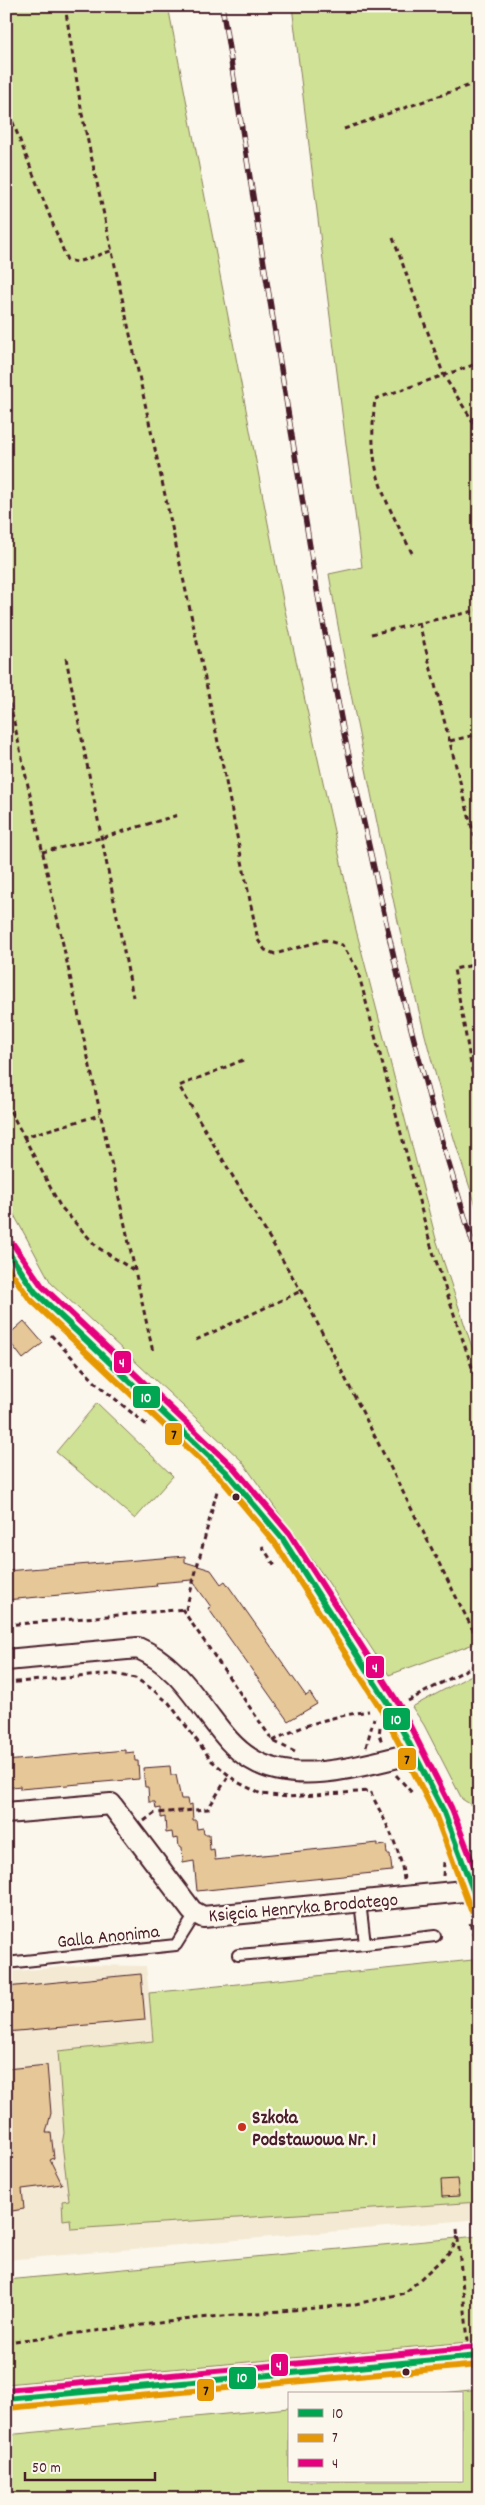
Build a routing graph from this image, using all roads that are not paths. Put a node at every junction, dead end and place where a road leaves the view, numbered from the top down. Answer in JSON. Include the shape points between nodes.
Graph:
{"nodes":[{"id":1,"x":6,"y":1249,"type":"edge"},
{"id":2,"x":6,"y":1660,"type":"edge"},
{"id":3,"x":414,"y":1753,"type":"junction"},
{"id":4,"x":6,"y":1813,"type":"edge"},
{"id":5,"x":360,"y":1902,"type":"junction"},
{"id":6,"x":473,"y":1906,"type":"edge"},
{"id":7,"x":196,"y":1913,"type":"junction"},
{"id":8,"x":435,"y":1936,"type":"dead end"},
{"id":9,"x":365,"y":1944,"type":"junction"},
{"id":10,"x":238,"y":1955,"type":"dead end"},
{"id":11,"x":6,"y":1963,"type":"edge"},
{"id":12,"x":473,"y":2351,"type":"edge"},
{"id":13,"x":6,"y":2399,"type":"edge"}],
"edges":[{"from":1,"to":3,"type":"street","via":[[35,1292],[228,1474],[282,1538],[399,1708]]},
{"from":2,"to":3,"type":"street","via":[[138,1648],[154,1655],[178,1675],[227,1739],[249,1758],[270,1769],[304,1773],[366,1765]]},
{"from":3,"to":6,"type":"street","via":[[443,1810]]},
{"from":4,"to":7,"type":"street","name":"Księcia Henryka Brodatego","via":[[111,1804]]},
{"from":5,"to":6,"type":"street","name":"Księcia Henryka Brodatego","via":[[449,1893]]},
{"from":5,"to":7,"type":"street","name":"Księcia Henryka Brodatego","via":[[203,1917]]},
{"from":5,"to":9,"type":"lane"},
{"from":7,"to":11,"type":"lane","name":"Galla Anonima","via":[[176,1945]]},
{"from":8,"to":9,"type":"lane"},
{"from":9,"to":10,"type":"lane"},
{"from":12,"to":13,"type":"street"}]}
